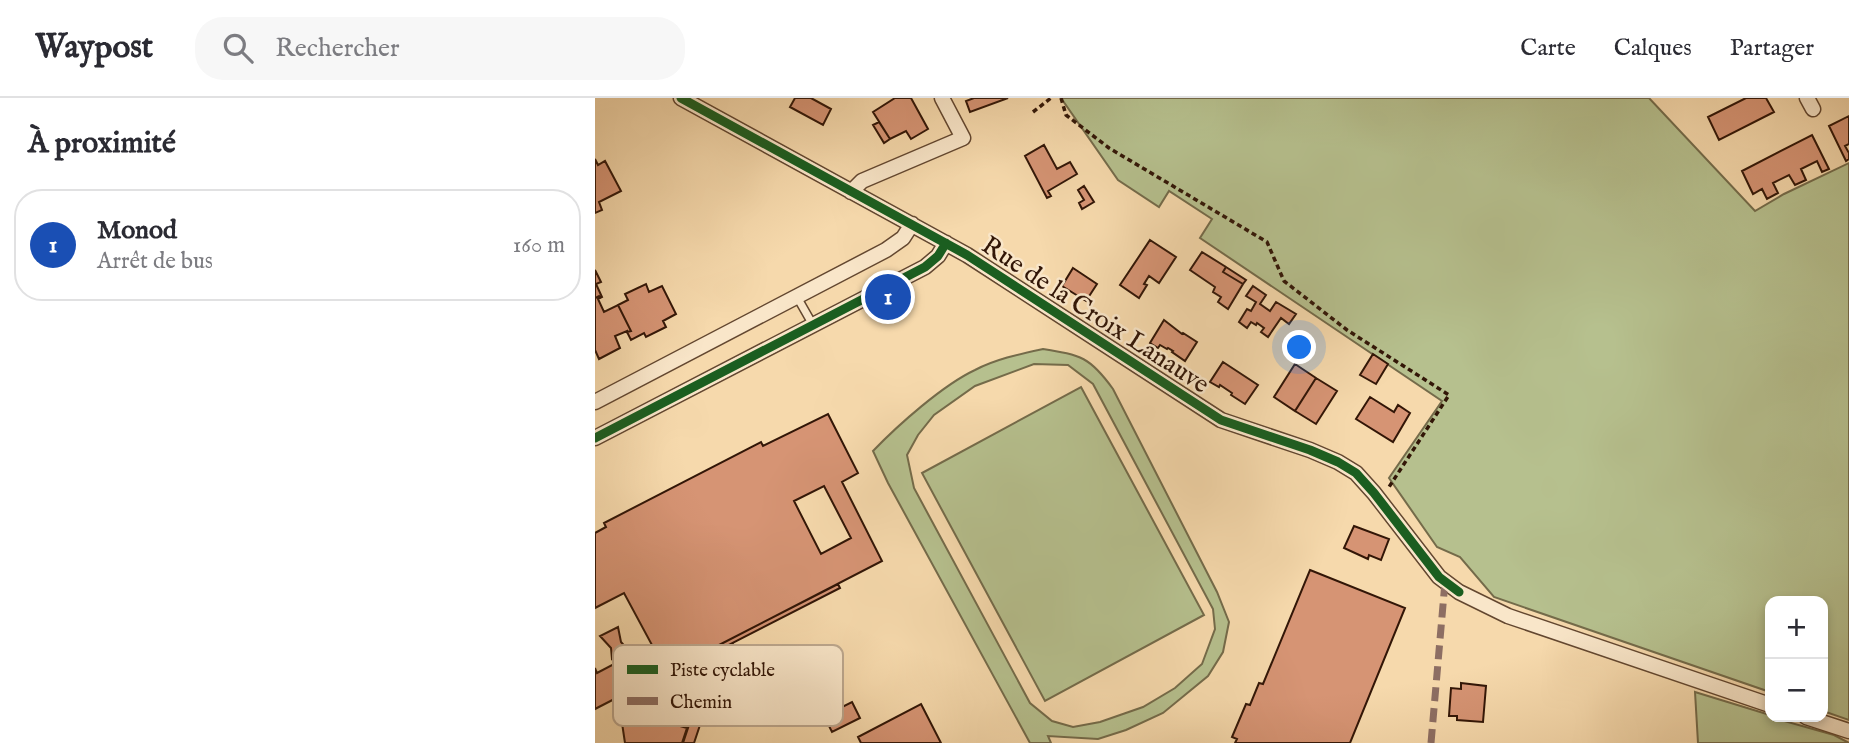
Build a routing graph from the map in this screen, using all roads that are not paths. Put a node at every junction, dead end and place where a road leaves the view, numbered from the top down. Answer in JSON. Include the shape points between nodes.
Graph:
{"nodes":[{"id":1,"x":681,"y":98,"type":"edge"},
{"id":2,"x":941,"y":98,"type":"edge"},
{"id":3,"x":851,"y":192,"type":"junction"},
{"id":4,"x":912,"y":224,"type":"junction"},
{"id":5,"x":946,"y":243,"type":"junction"},
{"id":6,"x":797,"y":296,"type":"junction"},
{"id":7,"x":813,"y":326,"type":"junction"},
{"id":8,"x":595,"y":402,"type":"edge"},
{"id":9,"x":595,"y":438,"type":"edge"},
{"id":10,"x":1765,"y":703,"type":"edge"},
{"id":11,"x":1821,"y":722,"type":"edge"},
{"id":12,"x":1849,"y":731,"type":"edge"}],
"edges":[{"from":1,"to":3,"type":"street","name":"Rue de la Croix Lanauve"},
{"from":2,"to":3,"type":"street","via":[[963,138],[862,181]]},
{"from":3,"to":4,"type":"street","name":"Rue de la Croix Lanauve"},
{"from":4,"to":5,"type":"street","name":"Rue de la Croix Lanauve"},
{"from":4,"to":6,"type":"street","via":[[903,238],[886,250]]},
{"from":5,"to":7,"type":"street","via":[[925,267]]},
{"from":5,"to":10,"type":"street","name":"Rue de la Croix Lanauve","via":[[1221,420],[1310,450],[1356,473],[1439,578],[1459,592],[1508,616]]},
{"from":6,"to":7,"type":"lane"},
{"from":6,"to":8,"type":"street"},
{"from":7,"to":9,"type":"street"},
{"from":11,"to":12,"type":"street"}]}
